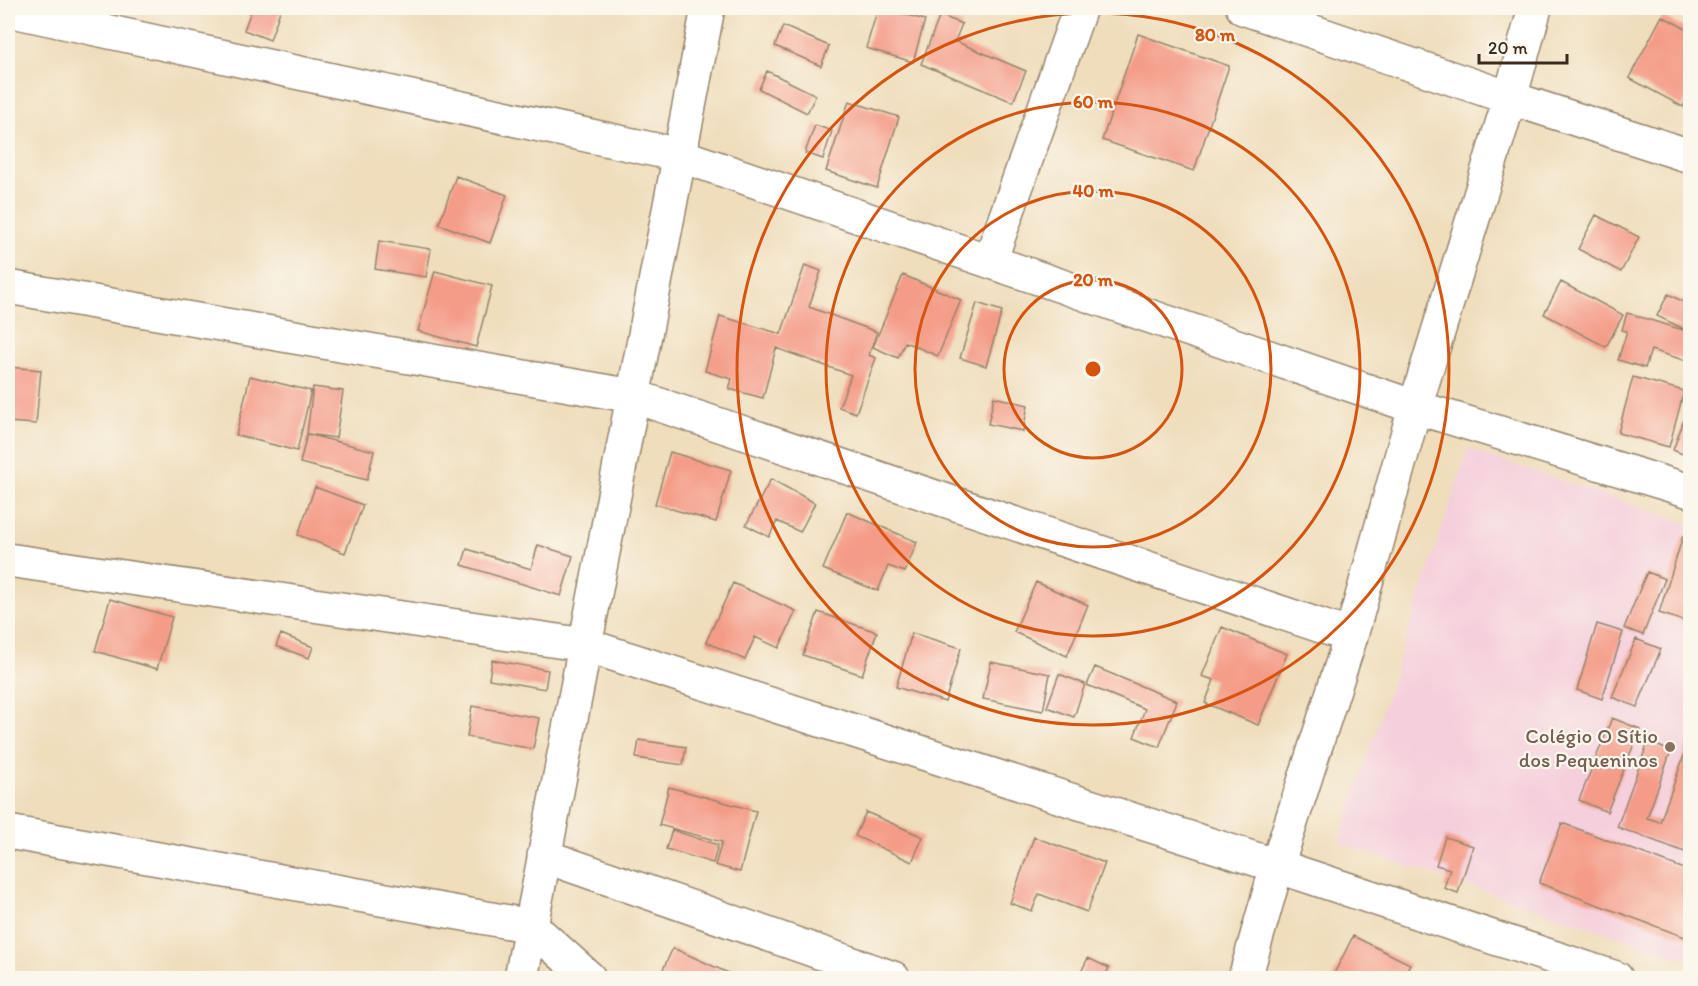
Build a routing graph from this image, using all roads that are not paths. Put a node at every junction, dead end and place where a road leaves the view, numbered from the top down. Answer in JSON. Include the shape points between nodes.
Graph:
{"nodes":[{"id":1,"x":708,"y":8,"type":"edge"},
{"id":2,"x":1080,"y":8,"type":"edge"},
{"id":3,"x":1243,"y":8,"type":"edge"},
{"id":4,"x":1535,"y":8,"type":"edge"},
{"id":5,"x":8,"y":10,"type":"edge"},
{"id":6,"x":1510,"y":98,"type":"junction"},
{"id":7,"x":679,"y":155,"type":"junction"},
{"id":8,"x":1690,"y":156,"type":"edge"},
{"id":9,"x":990,"y":261,"type":"junction"},
{"id":10,"x":8,"y":287,"type":"edge"},
{"id":11,"x":633,"y":396,"type":"junction"},
{"id":12,"x":1416,"y":407,"type":"junction"},
{"id":13,"x":1690,"y":491,"type":"edge"},
{"id":14,"x":8,"y":560,"type":"edge"},
{"id":15,"x":1351,"y":636,"type":"junction"},
{"id":16,"x":585,"y":645,"type":"junction"},
{"id":17,"x":8,"y":832,"type":"edge"},
{"id":18,"x":543,"y":856,"type":"junction"},
{"id":19,"x":1277,"y":866,"type":"junction"},
{"id":20,"x":531,"y":926,"type":"junction"},
{"id":21,"x":521,"y":978,"type":"edge"},
{"id":22,"x":589,"y":978,"type":"edge"},
{"id":23,"x":893,"y":978,"type":"edge"},
{"id":24,"x":1245,"y":978,"type":"edge"},
{"id":25,"x":1616,"y":978,"type":"edge"}],
"edges":[{"from":1,"to":7,"type":"street"},
{"from":2,"to":9,"type":"street"},
{"from":3,"to":6,"type":"street"},
{"from":4,"to":6,"type":"street"},
{"from":5,"to":7,"type":"street"},
{"from":6,"to":8,"type":"street"},
{"from":6,"to":12,"type":"street"},
{"from":7,"to":9,"type":"street"},
{"from":7,"to":11,"type":"street"},
{"from":9,"to":12,"type":"street"},
{"from":10,"to":11,"type":"street"},
{"from":11,"to":15,"type":"street"},
{"from":11,"to":16,"type":"street"},
{"from":12,"to":13,"type":"street"},
{"from":12,"to":15,"type":"street"},
{"from":14,"to":16,"type":"street"},
{"from":15,"to":19,"type":"street"},
{"from":16,"to":18,"type":"street"},
{"from":16,"to":19,"type":"street"},
{"from":17,"to":20,"type":"street"},
{"from":18,"to":20,"type":"street"},
{"from":18,"to":23,"type":"street"},
{"from":19,"to":24,"type":"street"},
{"from":19,"to":25,"type":"street"},
{"from":20,"to":21,"type":"street"},
{"from":20,"to":22,"type":"street"}]}
